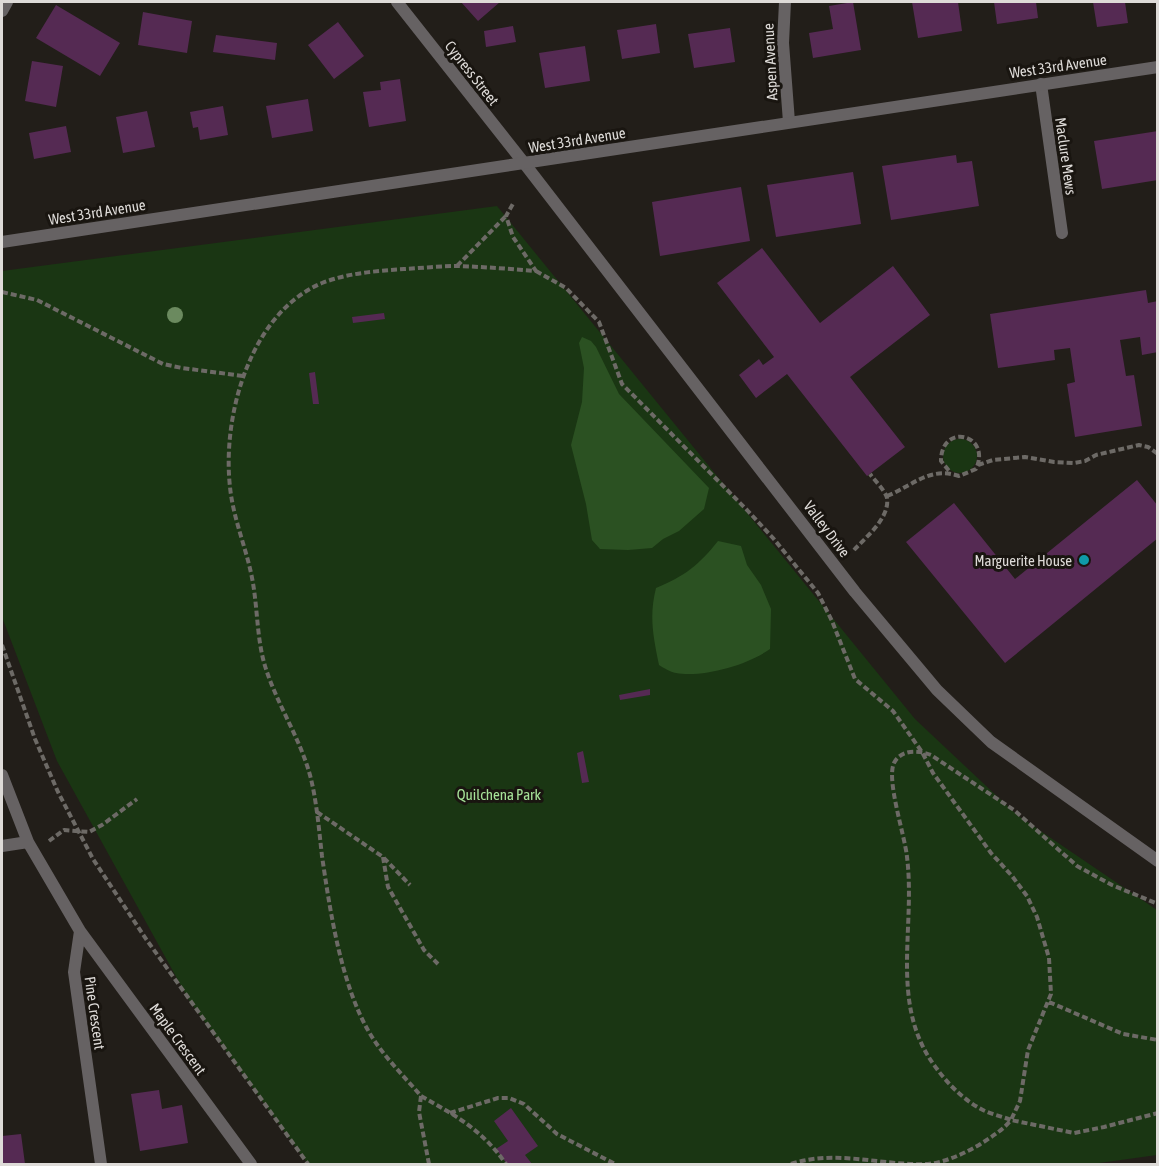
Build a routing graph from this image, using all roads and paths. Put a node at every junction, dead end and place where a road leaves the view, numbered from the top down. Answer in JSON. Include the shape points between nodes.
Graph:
{"nodes":[{"id":1,"x":7,"y":2,"type":"edge"},
{"id":2,"x":397,"y":2,"type":"edge"},
{"id":3,"x":785,"y":2,"type":"edge"},
{"id":4,"x":2,"y":10,"type":"edge"},
{"id":5,"x":1158,"y":67,"type":"edge"},
{"id":6,"x":1041,"y":84,"type":"junction"},
{"id":7,"x":789,"y":122,"type":"junction"},
{"id":8,"x":524,"y":163,"type":"junction"},
{"id":9,"x":514,"y":202,"type":"dead end"},
{"id":10,"x":507,"y":216,"type":"junction"},
{"id":11,"x":1062,"y":233,"type":"dead end"},
{"id":12,"x":2,"y":242,"type":"edge"},
{"id":13,"x":457,"y":266,"type":"junction"},
{"id":14,"x":536,"y":271,"type":"junction"},
{"id":15,"x":2,"y":292,"type":"edge"},
{"id":16,"x":243,"y":376,"type":"junction"},
{"id":17,"x":1158,"y":454,"type":"edge"},
{"id":18,"x":978,"y":465,"type":"junction"},
{"id":19,"x":950,"y":472,"type":"junction"},
{"id":20,"x":870,"y":474,"type":"dead end"},
{"id":21,"x":887,"y":496,"type":"junction"},
{"id":22,"x":854,"y":550,"type":"dead end"},
{"id":23,"x":2,"y":645,"type":"edge"},
{"id":24,"x":922,"y":752,"type":"junction"},
{"id":25,"x":2,"y":775,"type":"edge"},
{"id":26,"x":137,"y":799,"type":"dead end"},
{"id":27,"x":317,"y":812,"type":"junction"},
{"id":28,"x":78,"y":831,"type":"junction"},
{"id":29,"x":49,"y":841,"type":"dead end"},
{"id":30,"x":28,"y":842,"type":"junction"},
{"id":31,"x":2,"y":846,"type":"edge"},
{"id":32,"x":383,"y":857,"type":"junction"},
{"id":33,"x":1158,"y":861,"type":"edge"},
{"id":34,"x":410,"y":885,"type":"dead end"},
{"id":35,"x":1158,"y":904,"type":"edge"},
{"id":36,"x":80,"y":931,"type":"junction"},
{"id":37,"x":438,"y":964,"type":"dead end"},
{"id":38,"x":1049,"y":1002,"type":"junction"},
{"id":39,"x":1158,"y":1040,"type":"edge"},
{"id":40,"x":421,"y":1096,"type":"junction"},
{"id":41,"x":450,"y":1113,"type":"junction"},
{"id":42,"x":1158,"y":1113,"type":"edge"},
{"id":43,"x":1011,"y":1120,"type":"junction"},
{"id":44,"x":101,"y":1164,"type":"edge"},
{"id":45,"x":251,"y":1164,"type":"edge"},
{"id":46,"x":308,"y":1164,"type":"edge"},
{"id":47,"x":429,"y":1164,"type":"edge"},
{"id":48,"x":506,"y":1164,"type":"edge"},
{"id":49,"x":615,"y":1164,"type":"edge"},
{"id":50,"x":791,"y":1164,"type":"edge"}],
"edges":[{"from":1,"to":4,"type":"street"},
{"from":2,"to":8,"type":"street","name":"Cypress Street"},
{"from":3,"to":7,"type":"street","name":"Aspen Avenue","via":[[783,43]]},
{"from":5,"to":6,"type":"street","name":"West 33rd Avenue"},
{"from":6,"to":7,"type":"street","name":"West 33rd Avenue"},
{"from":6,"to":11,"type":"street","name":"Maclure Mews"},
{"from":7,"to":8,"type":"street","name":"West 33rd Avenue"},
{"from":8,"to":12,"type":"street","name":"West 33rd Avenue"},
{"from":8,"to":33,"type":"street","name":"Valley Drive","via":[[855,592],[938,690],[991,742]]},
{"from":9,"to":10,"type":"path"},
{"from":10,"to":13,"type":"path"},
{"from":10,"to":14,"type":"path","via":[[513,237]]},
{"from":13,"to":14,"type":"path"},
{"from":13,"to":16,"type":"path","via":[[358,273],[303,292],[273,322]]},
{"from":14,"to":24,"type":"path","via":[[566,288],[599,322],[622,384],[753,517],[818,593],[855,680],[893,711]]},
{"from":15,"to":16,"type":"path","via":[[37,300],[163,364]]},
{"from":16,"to":27,"type":"path","via":[[230,433],[230,490],[251,573],[265,666],[301,748]]},
{"from":17,"to":18,"type":"path","via":[[1139,445],[1096,455],[1085,462],[1025,457]]},
{"from":18,"to":19,"type":"path","via":[[960,476]]},
{"from":18,"to":19,"type":"path","via":[[978,446],[962,436],[952,438],[941,454],[941,461]]},
{"from":19,"to":21,"type":"path","via":[[923,476]]},
{"from":20,"to":21,"type":"path"},
{"from":21,"to":22,"type":"path","via":[[883,515]]},
{"from":23,"to":28,"type":"path","via":[[35,740]]},
{"from":24,"to":35,"type":"path","via":[[1014,810],[1077,866]]},
{"from":24,"to":38,"type":"path","via":[[991,853],[1027,896],[1049,958]]},
{"from":24,"to":43,"type":"path","via":[[909,752],[894,763],[892,783],[908,857],[910,1015],[926,1056],[955,1089],[981,1109]]},
{"from":25,"to":30,"type":"street"},
{"from":26,"to":28,"type":"path","via":[[102,825],[89,832]]},
{"from":27,"to":32,"type":"path"},
{"from":27,"to":40,"type":"path","via":[[334,925],[357,1008],[382,1052]]},
{"from":28,"to":29,"type":"path","via":[[64,830]]},
{"from":28,"to":46,"type":"path","via":[[146,939]]},
{"from":30,"to":31,"type":"street"},
{"from":30,"to":36,"type":"street"},
{"from":32,"to":34,"type":"path"},
{"from":32,"to":37,"type":"path","via":[[388,887],[424,950]]},
{"from":36,"to":44,"type":"street","name":"Pine Crescent","via":[[74,972]]},
{"from":36,"to":45,"type":"street","name":"Maple Crescent"},
{"from":38,"to":39,"type":"path","via":[[1124,1034]]},
{"from":38,"to":43,"type":"path","via":[[1028,1050],[1020,1101]]},
{"from":40,"to":41,"type":"path"},
{"from":40,"to":47,"type":"path","via":[[418,1112]]},
{"from":41,"to":48,"type":"path","via":[[477,1130]]},
{"from":41,"to":49,"type":"path","via":[[509,1098],[524,1104],[557,1134]]},
{"from":42,"to":43,"type":"path","via":[[1074,1133]]},
{"from":43,"to":50,"type":"path","via":[[1000,1132],[972,1149],[940,1162],[906,1164],[822,1157]]}]}
